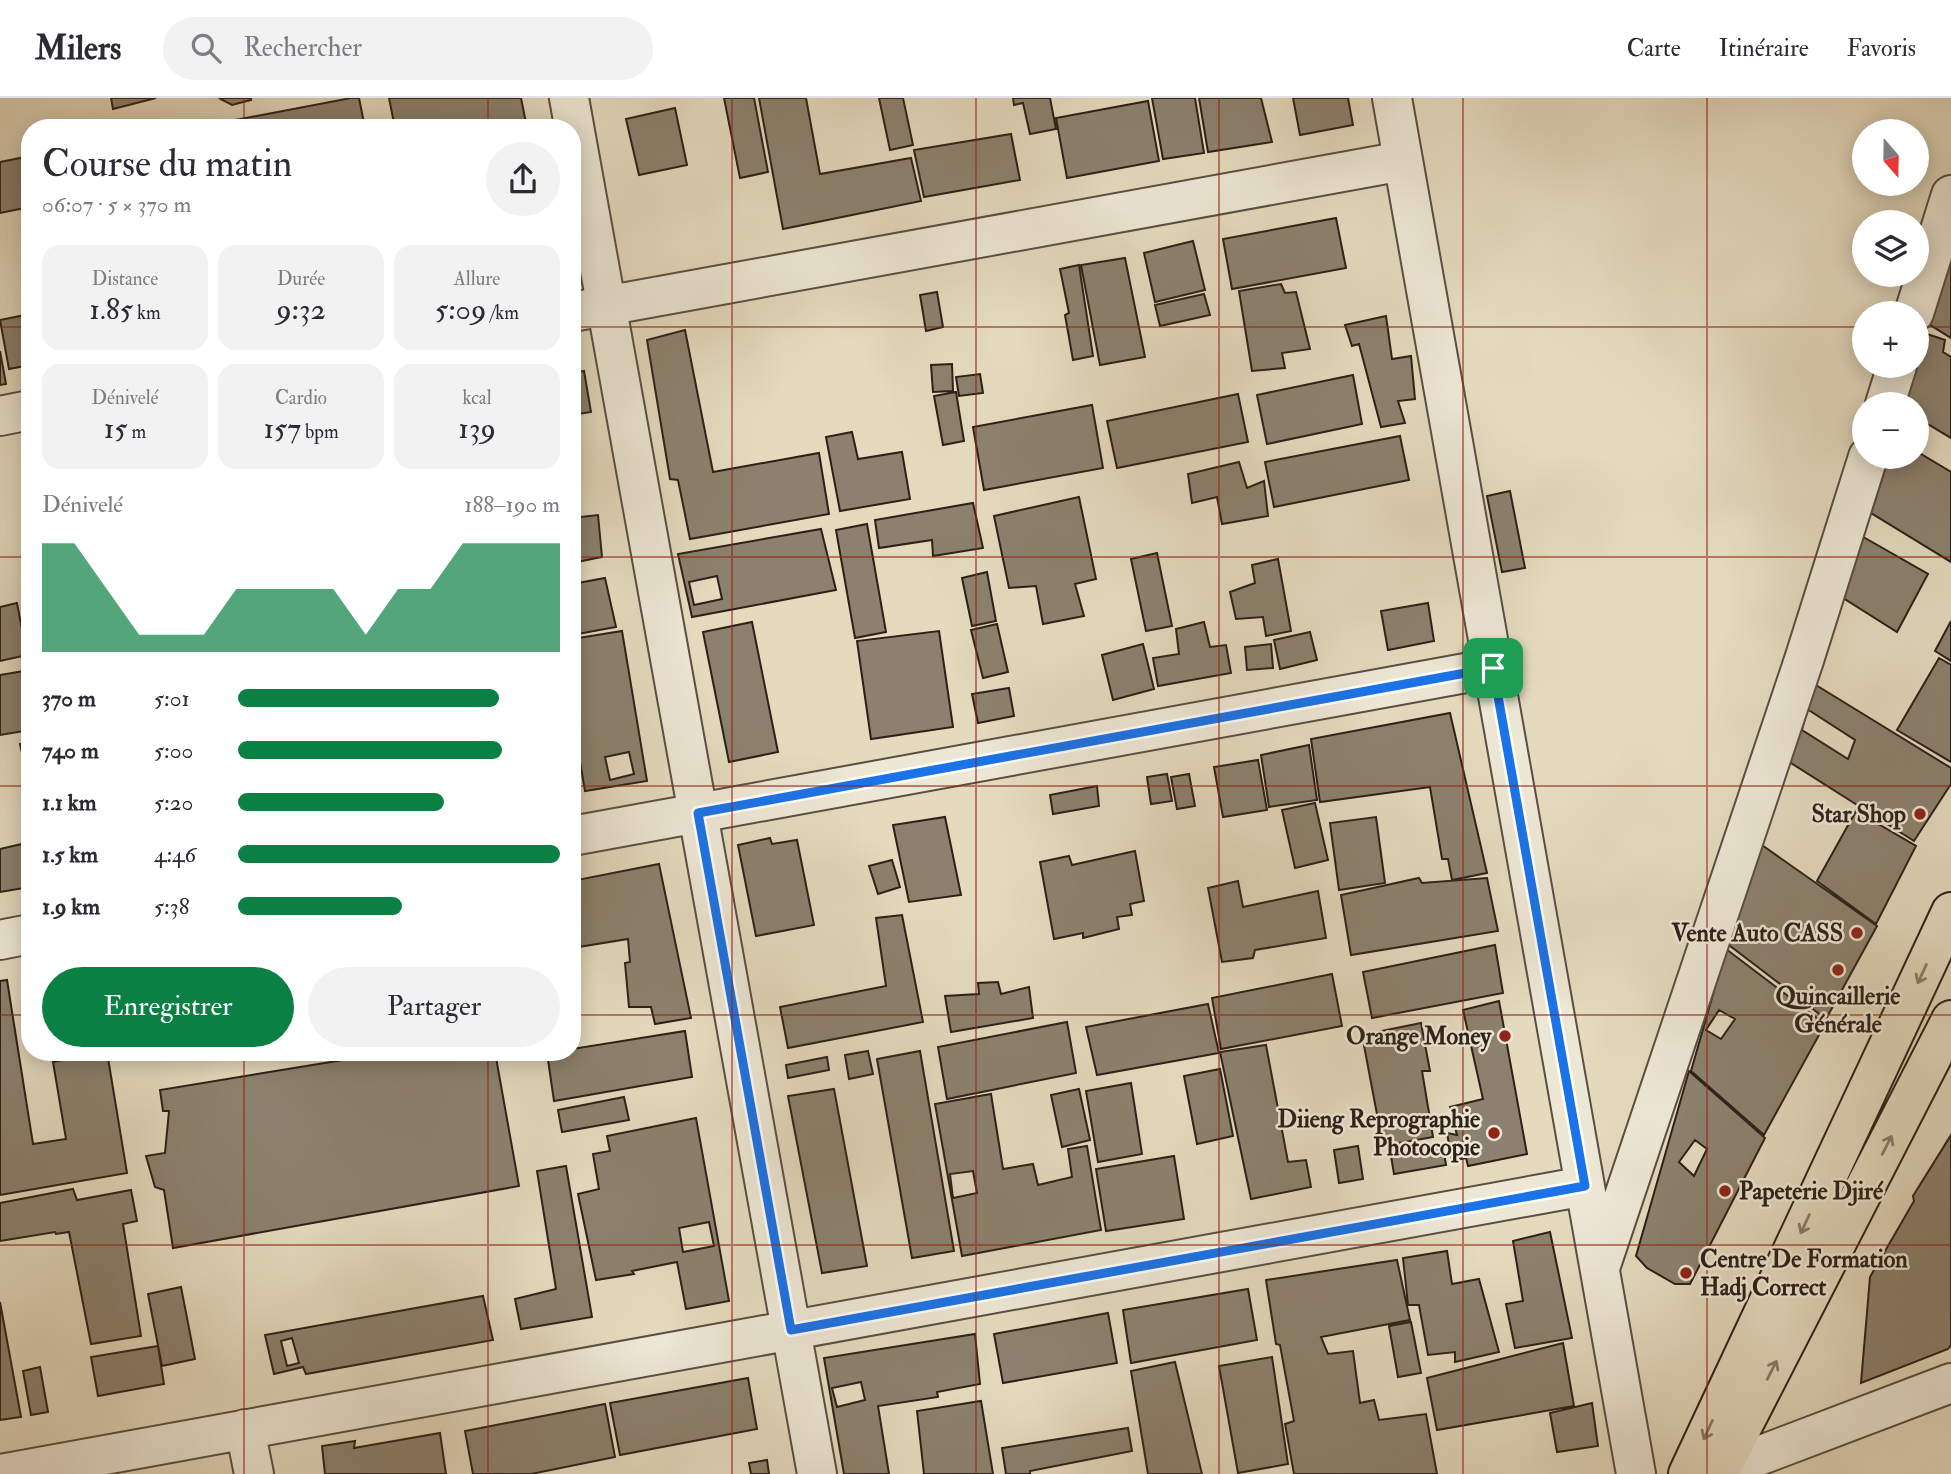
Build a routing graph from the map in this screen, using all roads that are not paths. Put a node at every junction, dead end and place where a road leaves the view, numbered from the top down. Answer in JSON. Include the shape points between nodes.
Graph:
{"nodes":[{"id":1,"x":569,"y":98,"type":"edge"},
{"id":2,"x":1392,"y":98,"type":"edge"},
{"id":3,"x":571,"y":119,"type":"edge"},
{"id":4,"x":1403,"y":160,"type":"junction"},
{"id":5,"x":1951,"y":195,"type":"edge"},
{"id":6,"x":581,"y":219,"type":"edge"},
{"id":7,"x":1918,"y":301,"type":"edge"},
{"id":8,"x":590,"y":309,"type":"edge"},
{"id":9,"x":21,"y":412,"type":"edge"},
{"id":10,"x":0,"y":416,"type":"edge"},
{"id":11,"x":1864,"y":469,"type":"edge"},
{"id":12,"x":1493,"y":668,"type":"junction"},
{"id":13,"x":698,"y":813,"type":"junction"},
{"id":14,"x":581,"y":834,"type":"edge"},
{"id":15,"x":1951,"y":912,"type":"edge"},
{"id":16,"x":21,"y":936,"type":"edge"},
{"id":17,"x":0,"y":940,"type":"edge"},
{"id":18,"x":1951,"y":1020,"type":"edge"},
{"id":19,"x":1585,"y":1186,"type":"junction"},
{"id":20,"x":1599,"y":1269,"type":"junction"},
{"id":21,"x":791,"y":1330,"type":"junction"},
{"id":22,"x":1951,"y":1383,"type":"edge"},
{"id":23,"x":245,"y":1429,"type":"junction"},
{"id":24,"x":1707,"y":1473,"type":"edge"},
{"id":25,"x":0,"y":1474,"type":"edge"},
{"id":26,"x":254,"y":1474,"type":"edge"},
{"id":27,"x":817,"y":1474,"type":"edge"},
{"id":28,"x":1636,"y":1474,"type":"edge"}],
"edges":[{"from":1,"to":3,"type":"street"},
{"from":2,"to":4,"type":"street"},
{"from":4,"to":8,"type":"street"},
{"from":4,"to":12,"type":"street"},
{"from":5,"to":7,"type":"street"},
{"from":6,"to":8,"type":"street"},
{"from":8,"to":13,"type":"street"},
{"from":9,"to":10,"type":"street"},
{"from":11,"to":20,"type":"street"},
{"from":12,"to":13,"type":"street"},
{"from":12,"to":19,"type":"street"},
{"from":13,"to":14,"type":"street"},
{"from":13,"to":21,"type":"street"},
{"from":15,"to":24,"type":"main road","one_way":true},
{"from":16,"to":17,"type":"street"},
{"from":24,"to":18,"type":"main road","one_way":true},
{"from":19,"to":20,"type":"street"},
{"from":19,"to":21,"type":"street"},
{"from":20,"to":28,"type":"street"},
{"from":21,"to":23,"type":"street"},
{"from":21,"to":27,"type":"street"},
{"from":22,"to":24,"type":"street"},
{"from":23,"to":25,"type":"street"},
{"from":23,"to":26,"type":"street"}]}
